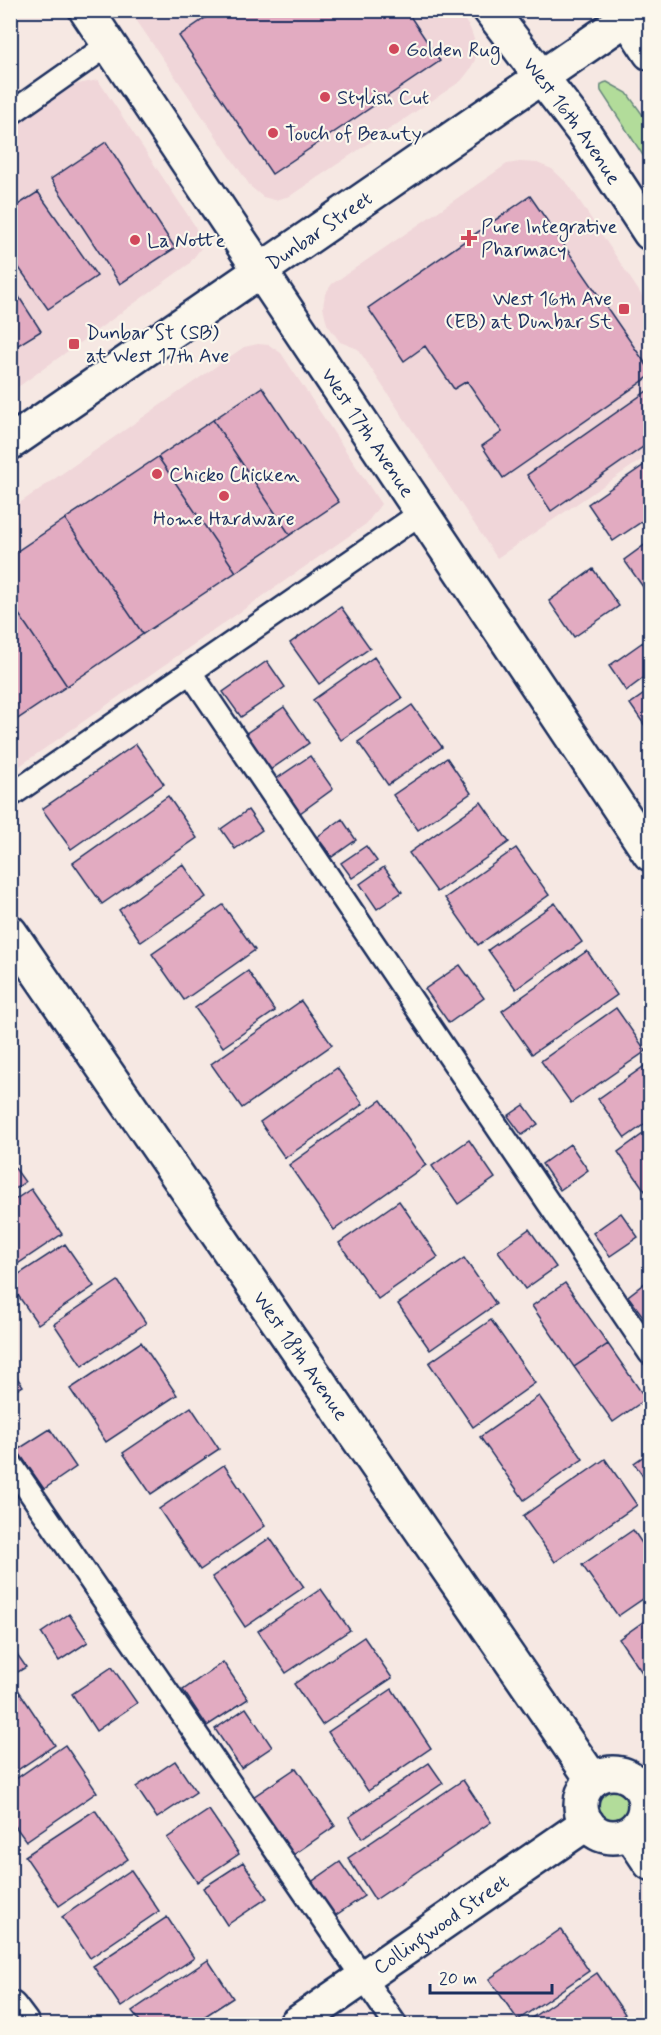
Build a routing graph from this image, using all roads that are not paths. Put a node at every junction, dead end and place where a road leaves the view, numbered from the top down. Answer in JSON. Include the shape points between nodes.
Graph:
{"nodes":[{"id":1,"x":86,"y":10,"type":"edge"},
{"id":2,"x":490,"y":10,"type":"edge"},
{"id":3,"x":625,"y":14,"type":"edge"},
{"id":4,"x":108,"y":45,"type":"junction"},
{"id":5,"x":651,"y":53,"type":"edge"},
{"id":6,"x":542,"y":78,"type":"junction"},
{"id":7,"x":10,"y":114,"type":"edge"},
{"id":8,"x":651,"y":233,"type":"edge"},
{"id":9,"x":260,"y":272,"type":"junction"},
{"id":10,"x":10,"y":444,"type":"edge"},
{"id":11,"x":421,"y":513,"type":"junction"},
{"id":12,"x":190,"y":672,"type":"junction"},
{"id":13,"x":10,"y":796,"type":"edge"},
{"id":14,"x":651,"y":854,"type":"edge"},
{"id":15,"x":10,"y":932,"type":"edge"},
{"id":16,"x":651,"y":1353,"type":"edge"},
{"id":17,"x":10,"y":1463,"type":"edge"},
{"id":18,"x":593,"y":1779,"type":"junction"},
{"id":19,"x":645,"y":1783,"type":"edge"},
{"id":20,"x":587,"y":1823,"type":"junction"},
{"id":21,"x":630,"y":1833,"type":"junction"},
{"id":22,"x":651,"y":1863,"type":"edge"},
{"id":23,"x":363,"y":1978,"type":"junction"},
{"id":24,"x":10,"y":2008,"type":"edge"},
{"id":25,"x":22,"y":2025,"type":"edge"},
{"id":26,"x":296,"y":2025,"type":"edge"},
{"id":27,"x":395,"y":2025,"type":"edge"}],
"edges":[{"from":1,"to":4,"type":"street","name":"West 17th Avenue"},
{"from":2,"to":6,"type":"street","name":"West 16th Avenue"},
{"from":3,"to":5,"type":"street"},
{"from":3,"to":6,"type":"street","name":"Dunbar Street"},
{"from":4,"to":7,"type":"lane"},
{"from":4,"to":9,"type":"street","name":"West 17th Avenue"},
{"from":6,"to":8,"type":"street","name":"West 16th Avenue"},
{"from":6,"to":9,"type":"street","name":"Dunbar Street"},
{"from":9,"to":10,"type":"street","name":"Dunbar Street"},
{"from":9,"to":11,"type":"street","name":"West 17th Avenue"},
{"from":11,"to":12,"type":"lane"},
{"from":11,"to":14,"type":"street","name":"West 17th Avenue"},
{"from":12,"to":13,"type":"lane"},
{"from":12,"to":16,"type":"lane"},
{"from":15,"to":18,"type":"street","name":"West 18th Avenue"},
{"from":17,"to":23,"type":"lane"},
{"from":18,"to":19,"type":"street","via":[[613,1772]]},
{"from":18,"to":20,"type":"street","via":[[582,1796],[582,1815]]},
{"from":19,"to":21,"type":"street","via":[[643,1817]]},
{"from":20,"to":21,"type":"street","via":[[602,1836],[621,1837]]},
{"from":20,"to":23,"type":"street","name":"Collingwood Street"},
{"from":21,"to":22,"type":"street"},
{"from":23,"to":26,"type":"street","name":"Collingwood Street"},
{"from":23,"to":27,"type":"lane"},
{"from":24,"to":25,"type":"street"}]}
